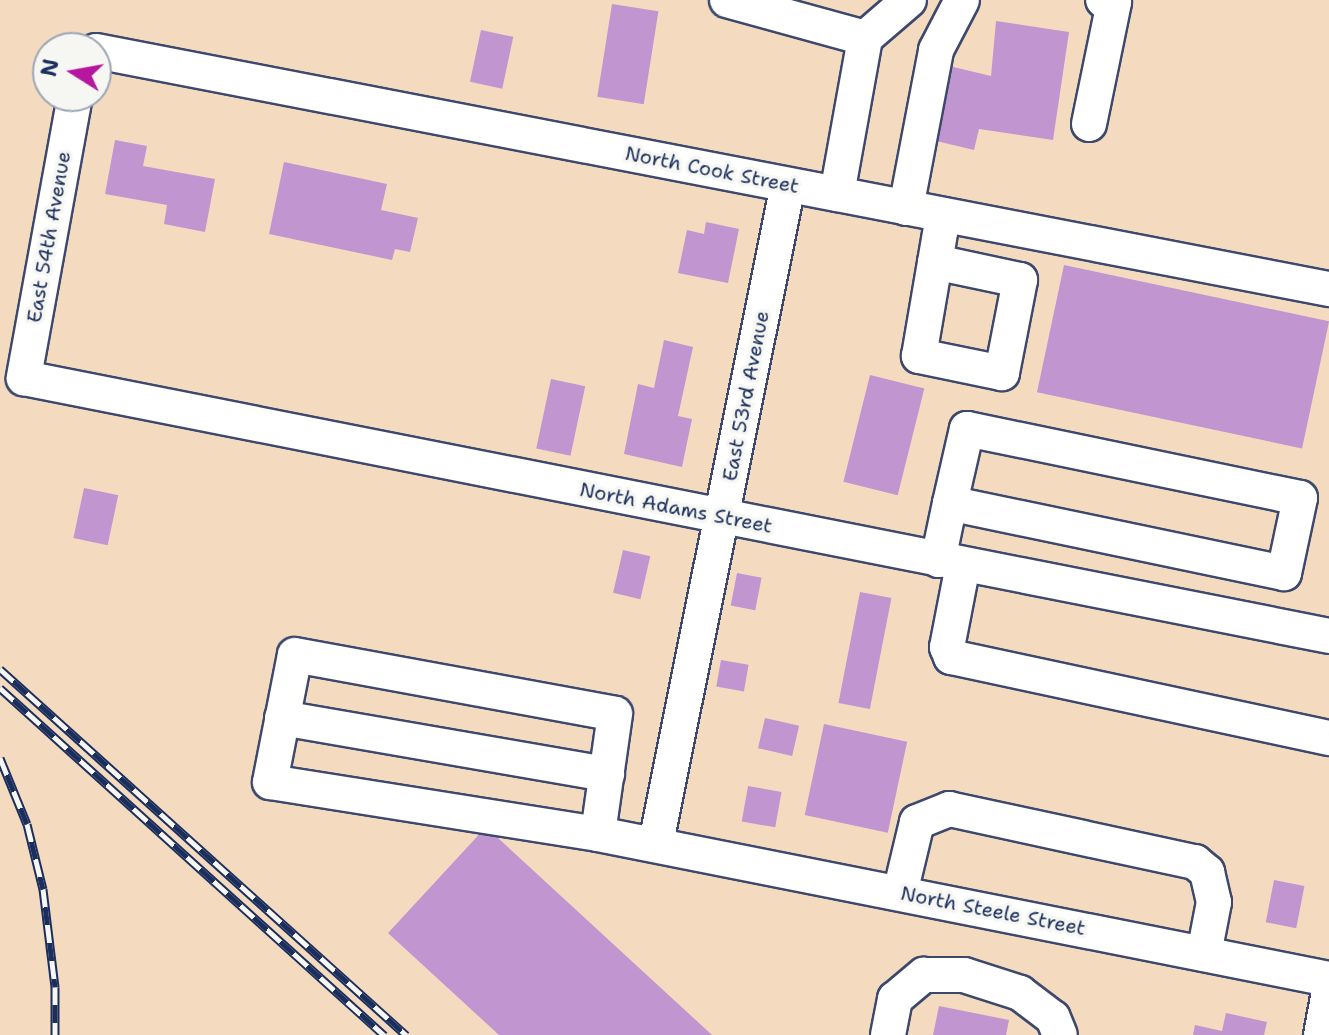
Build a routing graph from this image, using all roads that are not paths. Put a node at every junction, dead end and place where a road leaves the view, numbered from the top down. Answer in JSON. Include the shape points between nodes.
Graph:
{"nodes":[{"id":1,"x":727,"y":0,"type":"edge"},
{"id":2,"x":909,"y":0,"type":"edge"},
{"id":3,"x":962,"y":0,"type":"edge"},
{"id":4,"x":1103,"y":0,"type":"edge"},
{"id":5,"x":793,"y":9,"type":"edge"},
{"id":6,"x":865,"y":38,"type":"junction"},
{"id":7,"x":112,"y":54,"type":"edge"},
{"id":8,"x":72,"y":112,"type":"edge"},
{"id":9,"x":1089,"y":124,"type":"dead end"},
{"id":10,"x":788,"y":185,"type":"junction"},
{"id":11,"x":837,"y":194,"type":"junction"},
{"id":12,"x":906,"y":208,"type":"junction"},
{"id":13,"x":943,"y":215,"type":"junction"},
{"id":14,"x":935,"y":262,"type":"dead end"},
{"id":15,"x":1329,"y":289,"type":"edge"},
{"id":16,"x":24,"y":378,"type":"joint"},
{"id":17,"x":950,"y":503,"type":"junction"},
{"id":18,"x":722,"y":518,"type":"junction"},
{"id":19,"x":951,"y":562,"type":"junction"},
{"id":20,"x":1328,"y":632,"type":"edge"},
{"id":21,"x":282,"y":718,"type":"junction"},
{"id":22,"x":1329,"y":738,"type":"edge"},
{"id":23,"x":607,"y":774,"type":"junction"},
{"id":24,"x":598,"y":834,"type":"junction"},
{"id":25,"x":656,"y":843,"type":"junction"},
{"id":26,"x":900,"y":893,"type":"junction"},
{"id":27,"x":1204,"y":954,"type":"junction"},
{"id":28,"x":1327,"y":1003,"type":"edge"},
{"id":29,"x":888,"y":1035,"type":"edge"},
{"id":30,"x":1060,"y":1035,"type":"edge"}],
"edges":[{"from":1,"to":5,"type":"street"},
{"from":2,"to":6,"type":"street"},
{"from":3,"to":12,"type":"street","via":[[936,50]]},
{"from":4,"to":9,"type":"street","via":[[1114,2]]},
{"from":5,"to":6,"type":"street"},
{"from":6,"to":11,"type":"street"},
{"from":7,"to":10,"type":"street","name":"North Cook Street"},
{"from":8,"to":16,"type":"street","name":"East 54th Avenue"},
{"from":10,"to":11,"type":"street","name":"North Cook Street"},
{"from":10,"to":18,"type":"street","name":"East 53rd Avenue"},
{"from":11,"to":12,"type":"street","name":"North Cook Street"},
{"from":12,"to":13,"type":"street","name":"North Cook Street"},
{"from":13,"to":14,"type":"street"},
{"from":13,"to":15,"type":"street","name":"North Cook Street"},
{"from":16,"to":18,"type":"street","name":"North Adams Street"},
{"from":17,"to":17,"type":"street","via":[[967,429],[1300,498],[1284,573]]},
{"from":17,"to":19,"type":"street"},
{"from":18,"to":19,"type":"street","name":"North Adams Street"},
{"from":18,"to":25,"type":"street","name":"East 53rd Avenue"},
{"from":19,"to":20,"type":"street","name":"North Adams Street"},
{"from":19,"to":22,"type":"street","via":[[951,657]]},
{"from":21,"to":23,"type":"street"},
{"from":21,"to":23,"type":"street","via":[[295,655],[615,714]]},
{"from":21,"to":24,"type":"street","name":"North Steele Street","via":[[270,782]]},
{"from":23,"to":24,"type":"street"},
{"from":24,"to":25,"type":"street","name":"North Steele Street"},
{"from":25,"to":26,"type":"street","name":"North Steele Street"},
{"from":26,"to":27,"type":"street","name":"North Steele Street"},
{"from":26,"to":27,"type":"street","via":[[917,822],[949,809],[1195,862],[1207,872],[1214,902]]},
{"from":27,"to":28,"type":"street","name":"North Steele Street"},
{"from":29,"to":30,"type":"street","via":[[895,999],[924,975],[964,975],[1020,993],[1053,1018]]}]}
